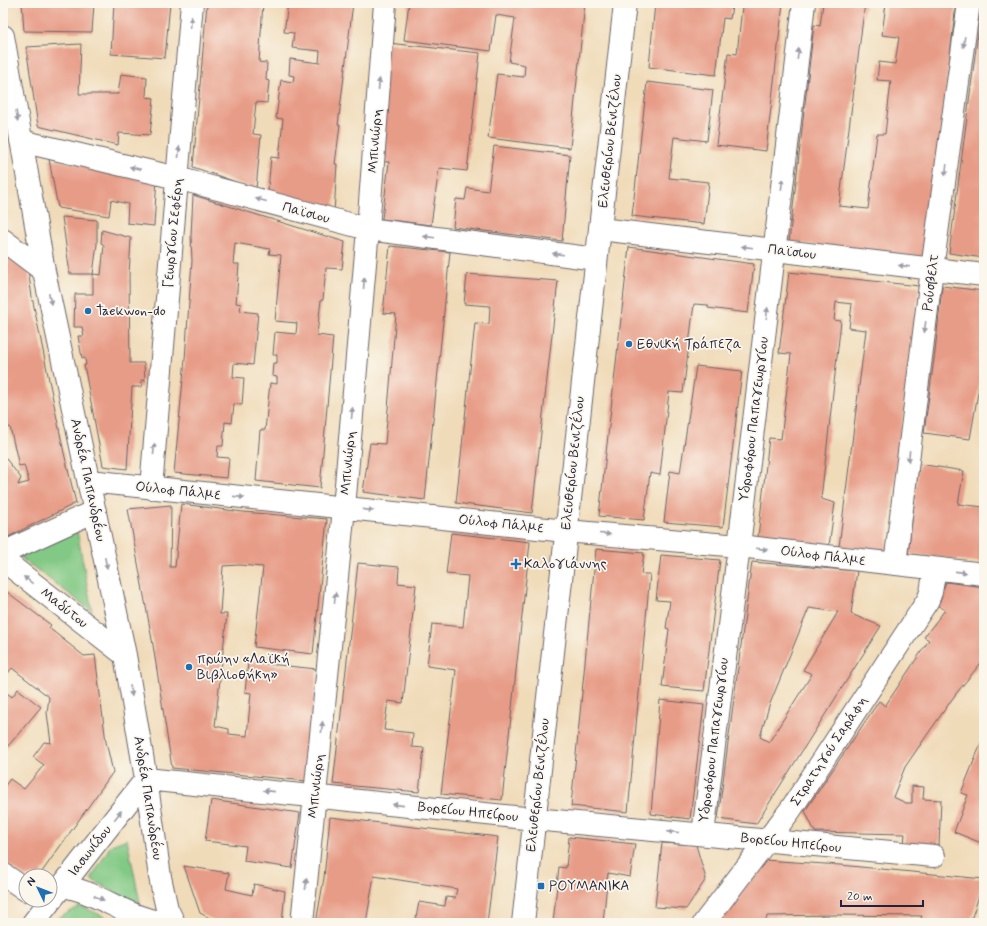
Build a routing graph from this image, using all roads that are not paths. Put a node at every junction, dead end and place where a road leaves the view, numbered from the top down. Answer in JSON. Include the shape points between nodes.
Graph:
{"nodes":[{"id":1,"x":192,"y":3,"type":"edge"},
{"id":2,"x":385,"y":3,"type":"edge"},
{"id":3,"x":626,"y":3,"type":"edge"},
{"id":4,"x":804,"y":3,"type":"edge"},
{"id":5,"x":969,"y":3,"type":"edge"},
{"id":6,"x":3,"y":36,"type":"edge"},
{"id":7,"x":21,"y":141,"type":"junction"},
{"id":8,"x":177,"y":178,"type":"junction"},
{"id":9,"x":368,"y":229,"type":"junction"},
{"id":10,"x":600,"y":229,"type":"junction"},
{"id":11,"x":3,"y":240,"type":"edge"},
{"id":12,"x":774,"y":250,"type":"junction"},
{"id":13,"x":596,"y":259,"type":"junction"},
{"id":14,"x":932,"y":269,"type":"junction"},
{"id":15,"x":44,"y":271,"type":"junction"},
{"id":16,"x":984,"y":275,"type":"edge"},
{"id":17,"x":89,"y":481,"type":"junction"},
{"id":18,"x":151,"y":488,"type":"junction"},
{"id":19,"x":344,"y":508,"type":"junction"},
{"id":20,"x":95,"y":511,"type":"junction"},
{"id":21,"x":566,"y":531,"type":"junction"},
{"id":22,"x":739,"y":546,"type":"junction"},
{"id":23,"x":3,"y":553,"type":"edge"},
{"id":24,"x":3,"y":560,"type":"edge"},
{"id":25,"x":896,"y":564,"type":"junction"},
{"id":26,"x":934,"y":569,"type":"junction"},
{"id":27,"x":984,"y":574,"type":"edge"},
{"id":28,"x":125,"y":655,"type":"junction"},
{"id":29,"x":146,"y":779,"type":"junction"},
{"id":30,"x":315,"y":796,"type":"junction"},
{"id":31,"x":534,"y":819,"type":"junction"},
{"id":32,"x":703,"y":834,"type":"junction"},
{"id":33,"x":768,"y":841,"type":"junction"},
{"id":34,"x":934,"y":856,"type":"dead end"},
{"id":35,"x":3,"y":874,"type":"edge"},
{"id":36,"x":18,"y":884,"type":"edge"},
{"id":37,"x":62,"y":886,"type":"junction"},
{"id":38,"x":58,"y":890,"type":"edge"},
{"id":39,"x":40,"y":908,"type":"edge"},
{"id":40,"x":33,"y":923,"type":"edge"},
{"id":41,"x":170,"y":923,"type":"edge"},
{"id":42,"x":174,"y":923,"type":"edge"},
{"id":43,"x":302,"y":923,"type":"edge"},
{"id":44,"x":523,"y":923,"type":"edge"},
{"id":45,"x":704,"y":923,"type":"edge"}],
"edges":[{"from":8,"to":1,"type":"street","name":"Γεωργίου Σεφέρη","one_way":true},
{"from":9,"to":2,"type":"street","name":"Μπινιώρη","one_way":true},
{"from":3,"to":10,"type":"street","name":"Ελευθερίου Βενιζέλου"},
{"from":12,"to":4,"type":"street","name":"Υδροφόρου Παπαγεωργίου","one_way":true},
{"from":5,"to":14,"type":"street","name":"Ρούσβελτ","one_way":true},
{"from":6,"to":7,"type":"street","name":"Ανδρέα Παπανδρέου","one_way":true},
{"from":8,"to":7,"type":"street","name":"Παϊσιου","one_way":true},
{"from":7,"to":15,"type":"street","name":"Ανδρέα Παπανδρέου"},
{"from":9,"to":8,"type":"street","name":"Παϊσιου","one_way":true},
{"from":18,"to":8,"type":"street","name":"Γεωργίου Σεφέρη","one_way":true},
{"from":13,"to":9,"type":"street","name":"Παϊσιου","one_way":true},
{"from":19,"to":9,"type":"street","name":"Μπινιώρη","one_way":true},
{"from":12,"to":10,"type":"street","name":"Παϊσιου","one_way":true},
{"from":10,"to":13,"type":"street","name":"Ελευθερίου Βενιζέλου"},
{"from":11,"to":15,"type":"street"},
{"from":14,"to":12,"type":"street","name":"Παϊσιου","one_way":true},
{"from":22,"to":12,"type":"street","name":"Υδροφόρου Παπαγεωργίου","one_way":true},
{"from":13,"to":21,"type":"street","name":"Ελευθερίου Βενιζέλου"},
{"from":14,"to":16,"type":"street","name":"Παϊσιου"},
{"from":14,"to":25,"type":"street","name":"Ρούσβελτ","one_way":true},
{"from":15,"to":17,"type":"street","name":"Ανδρέα Παπανδρέου","one_way":true},
{"from":17,"to":18,"type":"street","name":"Ούλοφ Πάλμε"},
{"from":17,"to":20,"type":"street","name":"Ανδρέα Παπανδρέου"},
{"from":18,"to":19,"type":"street","name":"Ούλοφ Πάλμε","one_way":true},
{"from":19,"to":21,"type":"street","name":"Ούλοφ Πάλμε","one_way":true},
{"from":30,"to":19,"type":"street","name":"Μπινιώρη","one_way":true},
{"from":20,"to":23,"type":"street"},
{"from":20,"to":28,"type":"street","name":"Ανδρέα Παπανδρέου","one_way":true},
{"from":21,"to":22,"type":"street","name":"Ούλοφ Πάλμε","one_way":true},
{"from":21,"to":31,"type":"street","name":"Ελευθερίου Βενιζέλου"},
{"from":22,"to":25,"type":"street","name":"Ούλοφ Πάλμε","one_way":true},
{"from":22,"to":32,"type":"street","name":"Υδροφόρου Παπαγεωργίου"},
{"from":28,"to":24,"type":"street","name":"Μαδύτου","one_way":true},
{"from":25,"to":26,"type":"street","name":"Ούλοφ Πάλμε"},
{"from":26,"to":27,"type":"street","name":"Ούλοφ Πάλμε","one_way":true},
{"from":26,"to":33,"type":"street","name":"Στρατηγού Σαράφη","via":[[928,600]]},
{"from":28,"to":29,"type":"street","name":"Ανδρέα Παπανδρέου","one_way":true},
{"from":30,"to":29,"type":"street","name":"Βορείου Ηπείρου","one_way":true},
{"from":37,"to":29,"type":"street","name":"Ιασωνίδου","one_way":true},
{"from":29,"to":42,"type":"street","name":"Ανδρέα Παπανδρέου","via":[[160,877],[167,909]]},
{"from":31,"to":30,"type":"street","name":"Βορείου Ηπείρου","one_way":true},
{"from":43,"to":30,"type":"street","name":"Μπινιώρη","one_way":true},
{"from":32,"to":31,"type":"street","name":"Βορείου Ηπείρου","one_way":true},
{"from":31,"to":44,"type":"street","name":"Ελευθερίου Βενιζέλου"},
{"from":32,"to":33,"type":"street","name":"Βορείου Ηπείρου"},
{"from":33,"to":34,"type":"street","name":"Βορείου Ηπείρου"},
{"from":33,"to":45,"type":"street","name":"Στρατηγού Σαράφη"},
{"from":35,"to":36,"type":"street"},
{"from":37,"to":38,"type":"street","name":"Ιασωνίδου"},
{"from":37,"to":41,"type":"street","one_way":true,"via":[[83,891],[152,922]]},
{"from":39,"to":40,"type":"street","name":"Ιασωνίδου"}]}
